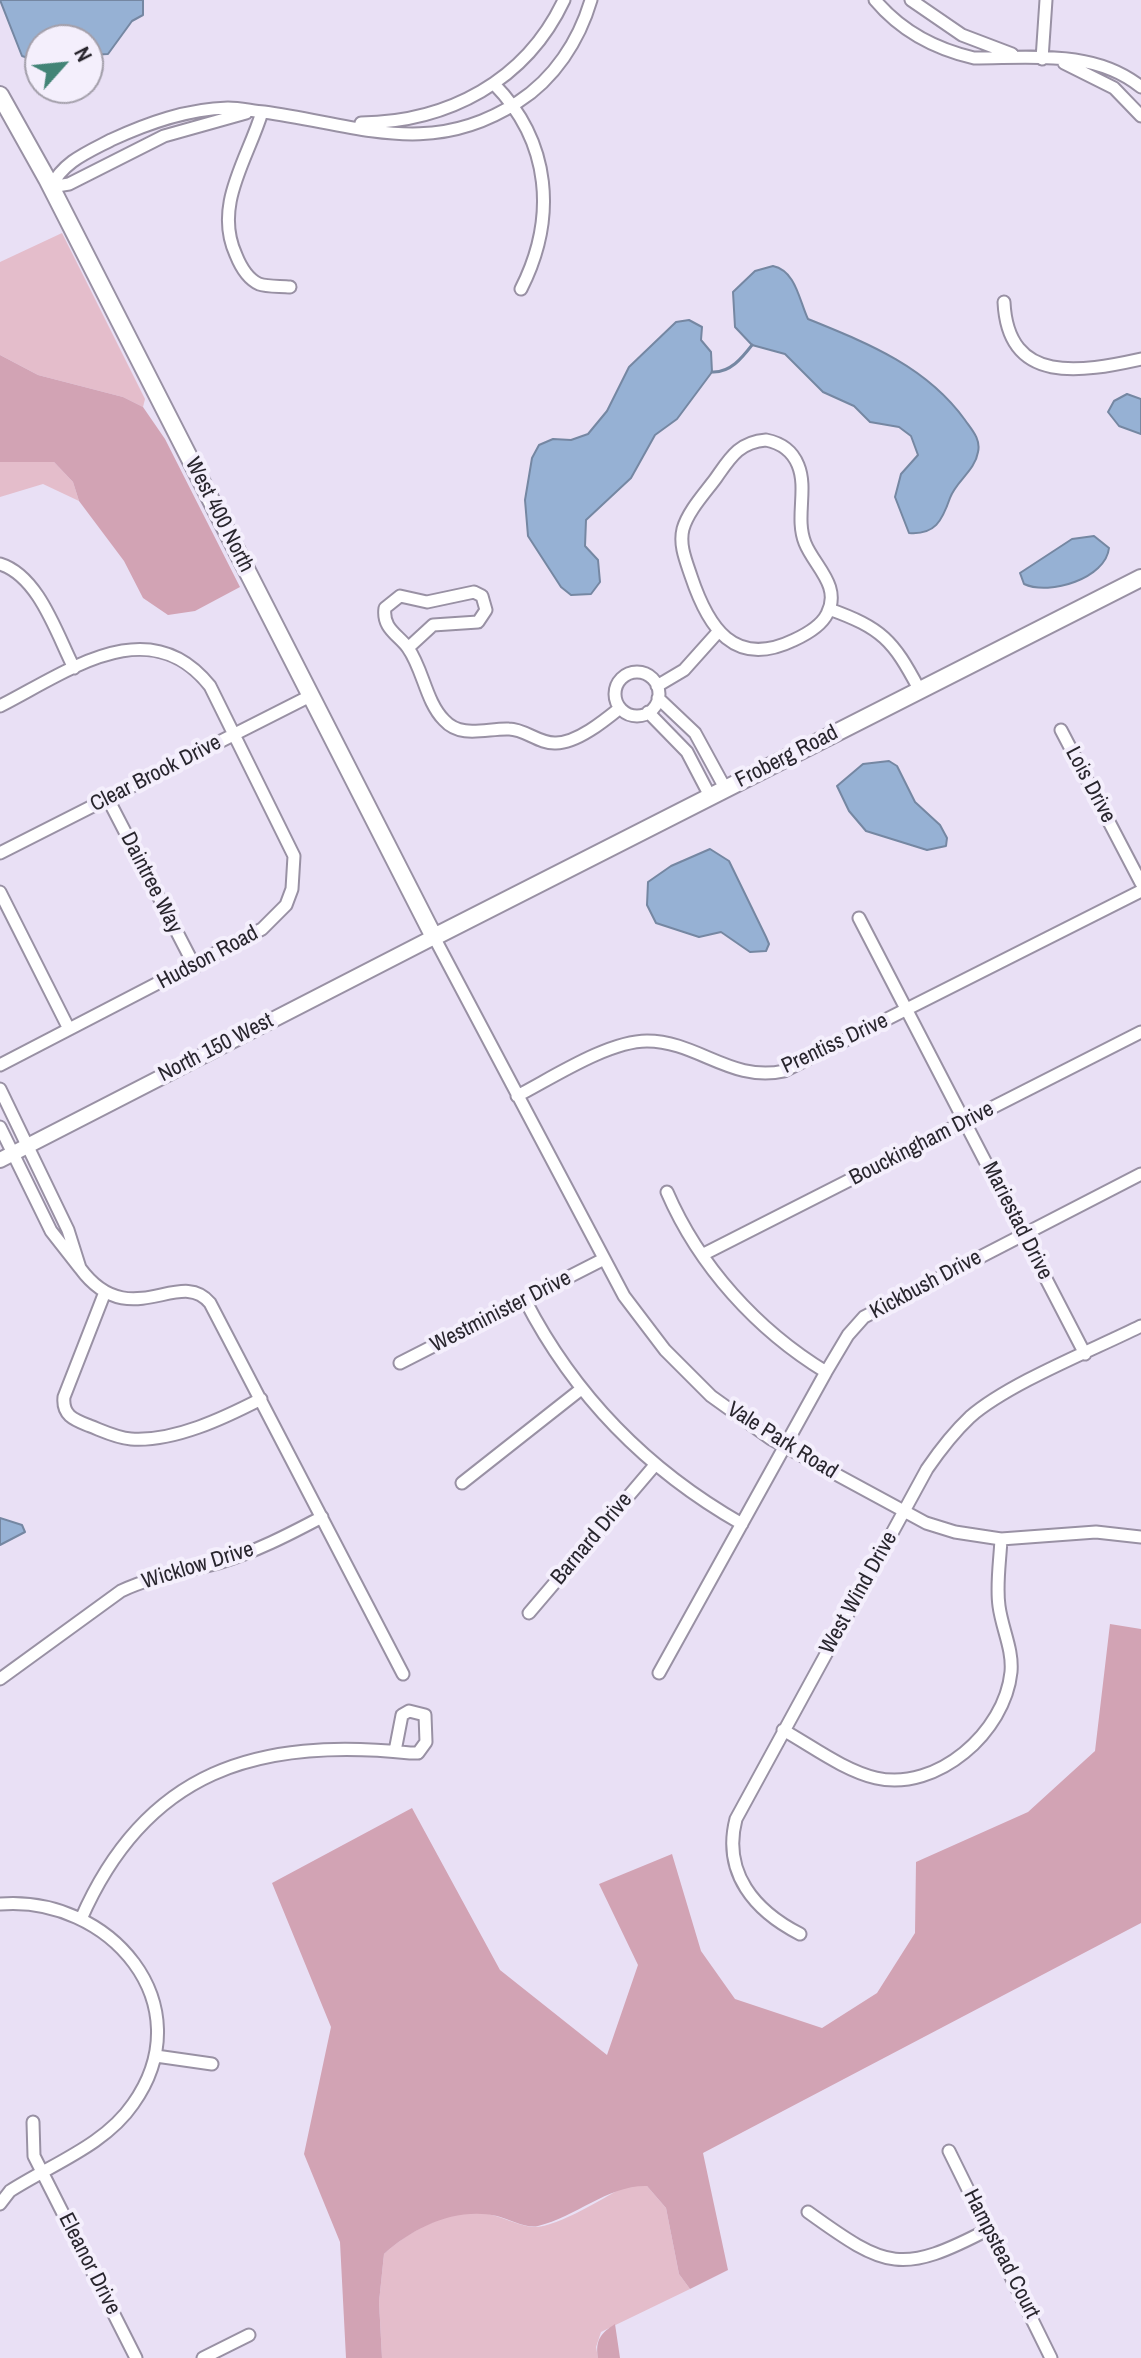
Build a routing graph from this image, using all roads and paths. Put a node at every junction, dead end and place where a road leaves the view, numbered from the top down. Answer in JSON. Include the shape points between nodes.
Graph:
{"nodes":[{"id":1,"x":564,"y":0,"type":"edge"},
{"id":2,"x":591,"y":0,"type":"edge"},
{"id":3,"x":875,"y":0,"type":"edge"},
{"id":4,"x":911,"y":0,"type":"edge"},
{"id":5,"x":1046,"y":0,"type":"edge"},
{"id":6,"x":1028,"y":58,"type":"junction"},
{"id":7,"x":1042,"y":59,"type":"junction"},
{"id":8,"x":1056,"y":60,"type":"junction"},
{"id":9,"x":494,"y":84,"type":"junction"},
{"id":10,"x":1141,"y":87,"type":"edge"},
{"id":11,"x":0,"y":95,"type":"edge"},
{"id":12,"x":514,"y":105,"type":"junction"},
{"id":13,"x":262,"y":112,"type":"junction"},
{"id":14,"x":1141,"y":116,"type":"edge"},
{"id":15,"x":340,"y":123,"type":"junction"},
{"id":16,"x":51,"y":187,"type":"junction"},
{"id":17,"x":290,"y":287,"type":"dead end"},
{"id":18,"x":521,"y":289,"type":"dead end"},
{"id":19,"x":1004,"y":302,"type":"dead end"},
{"id":20,"x":1141,"y":359,"type":"edge"},
{"id":21,"x":0,"y":564,"type":"edge"},
{"id":22,"x":1141,"y":578,"type":"edge"},
{"id":23,"x":829,"y":609,"type":"junction"},
{"id":24,"x":718,"y":632,"type":"junction"},
{"id":25,"x":408,"y":648,"type":"junction"},
{"id":26,"x":74,"y":668,"type":"junction"},
{"id":27,"x":919,"y":689,"type":"junction"},
{"id":28,"x":658,"y":692,"type":"junction"},
{"id":29,"x":312,"y":695,"type":"junction"},
{"id":30,"x":0,"y":706,"type":"edge"},
{"id":31,"x":620,"y":708,"type":"junction"},
{"id":32,"x":648,"y":712,"type":"junction"},
{"id":33,"x":1061,"y":730,"type":"dead end"},
{"id":34,"x":234,"y":734,"type":"junction"},
{"id":35,"x":725,"y":788,"type":"junction"},
{"id":36,"x":710,"y":796,"type":"junction"},
{"id":37,"x":108,"y":799,"type":"junction"},
{"id":38,"x":0,"y":853,"type":"edge"},
{"id":39,"x":1141,"y":883,"type":"edge"},
{"id":40,"x":1141,"y":891,"type":"edge"},
{"id":41,"x":0,"y":892,"type":"edge"},
{"id":42,"x":859,"y":918,"type":"dead end"},
{"id":43,"x":434,"y":937,"type":"junction"},
{"id":44,"x":195,"y":967,"type":"junction"},
{"id":45,"x":907,"y":1010,"type":"junction"},
{"id":46,"x":69,"y":1029,"type":"junction"},
{"id":47,"x":1141,"y":1032,"type":"edge"},
{"id":48,"x":0,"y":1065,"type":"edge"},
{"id":49,"x":0,"y":1089,"type":"edge"},
{"id":50,"x":517,"y":1096,"type":"junction"},
{"id":51,"x":965,"y":1122,"type":"junction"},
{"id":52,"x":0,"y":1127,"type":"edge"},
{"id":53,"x":28,"y":1146,"type":"junction"},
{"id":54,"x":6,"y":1157,"type":"edge"},
{"id":55,"x":1141,"y":1174,"type":"edge"},
{"id":56,"x":667,"y":1192,"type":"dead end"},
{"id":57,"x":1023,"y":1234,"type":"junction"},
{"id":58,"x":702,"y":1255,"type":"junction"},
{"id":59,"x":602,"y":1260,"type":"junction"},
{"id":60,"x":80,"y":1268,"type":"junction"},
{"id":61,"x":105,"y":1292,"type":"junction"},
{"id":62,"x":525,"y":1300,"type":"junction"},
{"id":63,"x":1141,"y":1326,"type":"edge"},
{"id":64,"x":1085,"y":1354,"type":"junction"},
{"id":65,"x":400,"y":1363,"type":"dead end"},
{"id":66,"x":826,"y":1372,"type":"junction"},
{"id":67,"x":580,"y":1390,"type":"junction"},
{"id":68,"x":261,"y":1399,"type":"junction"},
{"id":69,"x":785,"y":1447,"type":"junction"},
{"id":70,"x":655,"y":1465,"type":"junction"},
{"id":71,"x":462,"y":1483,"type":"dead end"},
{"id":72,"x":903,"y":1513,"type":"junction"},
{"id":73,"x":322,"y":1517,"type":"junction"},
{"id":74,"x":742,"y":1524,"type":"junction"},
{"id":75,"x":1141,"y":1537,"type":"edge"},
{"id":76,"x":1001,"y":1539,"type":"junction"},
{"id":77,"x":529,"y":1613,"type":"dead end"},
{"id":78,"x":659,"y":1673,"type":"dead end"},
{"id":79,"x":403,"y":1674,"type":"dead end"},
{"id":80,"x":0,"y":1679,"type":"edge"},
{"id":81,"x":783,"y":1730,"type":"junction"},
{"id":82,"x":395,"y":1751,"type":"dead end"},
{"id":83,"x":0,"y":1904,"type":"edge"},
{"id":84,"x":81,"y":1919,"type":"junction"},
{"id":85,"x":800,"y":1934,"type":"dead end"},
{"id":86,"x":156,"y":2056,"type":"junction"},
{"id":87,"x":212,"y":2064,"type":"dead end"},
{"id":88,"x":33,"y":2122,"type":"dead end"},
{"id":89,"x":949,"y":2151,"type":"dead end"},
{"id":90,"x":42,"y":2171,"type":"junction"},
{"id":91,"x":0,"y":2204,"type":"edge"},
{"id":92,"x":808,"y":2212,"type":"dead end"},
{"id":93,"x":989,"y":2229,"type":"junction"},
{"id":94,"x":249,"y":2335,"type":"dead end"},
{"id":95,"x":136,"y":2358,"type":"edge"},
{"id":96,"x":203,"y":2358,"type":"edge"},
{"id":97,"x":1051,"y":2358,"type":"edge"}],
"edges":[{"from":1,"to":9,"type":"street","via":[[535,47]]},
{"from":2,"to":12,"type":"street","via":[[561,63]]},
{"from":3,"to":6,"type":"street","via":[[908,31],[947,51],[974,58]]},
{"from":4,"to":6,"type":"street","via":[[962,35]]},
{"from":5,"to":7,"type":"street"},
{"from":6,"to":7,"type":"street"},
{"from":7,"to":8,"type":"street"},
{"from":8,"to":10,"type":"street","via":[[1102,64]]},
{"from":8,"to":14,"type":"street","via":[[1114,88]]},
{"from":9,"to":12,"type":"street"},
{"from":9,"to":15,"type":"street","via":[[425,117]]},
{"from":11,"to":16,"type":"main road","name":"West 400 North"},
{"from":12,"to":15,"type":"street","via":[[446,134],[392,135]]},
{"from":12,"to":18,"type":"street","via":[[535,148],[545,200],[540,244]]},
{"from":13,"to":15,"type":"street"},
{"from":13,"to":16,"type":"street","via":[[183,129],[69,184]]},
{"from":13,"to":16,"type":"street","via":[[204,110],[140,127],[60,168]]},
{"from":13,"to":17,"type":"street","via":[[232,190],[227,215],[231,244],[241,267],[258,284]]},
{"from":16,"to":29,"type":"main road","name":"West 400 North"},
{"from":19,"to":20,"type":"street","via":[[1011,341],[1047,365],[1092,369]]},
{"from":21,"to":26,"type":"street","via":[[30,585]]},
{"from":22,"to":27,"type":"main road","name":"Froberg Road"},
{"from":23,"to":24,"type":"street","via":[[813,629],[769,649],[742,647]]},
{"from":23,"to":24,"type":"street","via":[[829,585],[803,538],[799,468],[787,448],[755,441],[731,457],[682,531],[684,556],[699,600]]},
{"from":23,"to":27,"type":"street","via":[[885,635]]},
{"from":24,"to":28,"type":"street"},
{"from":25,"to":25,"type":"street","via":[[385,621],[385,608],[393,598],[441,601],[466,592],[482,596],[486,610],[478,622],[433,625]]},
{"from":25,"to":31,"type":"street","via":[[438,712],[460,730],[515,729],[556,744]]},
{"from":26,"to":30,"type":"street","name":"Hudson Road"},
{"from":26,"to":34,"type":"street","name":"Hudson Road","via":[[131,649],[181,658],[210,686]]},
{"from":27,"to":35,"type":"main road","name":"Froberg Road"},
{"from":28,"to":31,"type":"street","via":[[644,673],[625,675],[615,691]]},
{"from":28,"to":32,"type":"street"},
{"from":28,"to":35,"type":"street","via":[[695,733]]},
{"from":29,"to":34,"type":"street","name":"Clear Brook Drive"},
{"from":29,"to":43,"type":"main road","name":"West 400 North"},
{"from":31,"to":32,"type":"street","via":[[637,716]]},
{"from":32,"to":36,"type":"street","via":[[687,752]]},
{"from":33,"to":39,"type":"street","name":"Lois Drive"},
{"from":34,"to":37,"type":"street","name":"Clear Brook Drive"},
{"from":34,"to":44,"type":"street","name":"Hudson Road","via":[[288,839],[294,856],[292,889],[276,918]]},
{"from":35,"to":36,"type":"main road","name":"Froberg Road"},
{"from":36,"to":43,"type":"main road","name":"Froberg Road"},
{"from":37,"to":38,"type":"street","name":"Clear Brook Drive"},
{"from":37,"to":44,"type":"street","name":"Daintree Way"},
{"from":40,"to":45,"type":"street","name":"Prentiss Drive"},
{"from":41,"to":46,"type":"street"},
{"from":42,"to":45,"type":"street","name":"Mariestad Drive"},
{"from":43,"to":50,"type":"street","name":"Vale Park Road"},
{"from":43,"to":53,"type":"street","name":"North 150 West"},
{"from":44,"to":46,"type":"street","name":"Hudson Road"},
{"from":45,"to":50,"type":"street","name":"Prentiss Drive","via":[[778,1073],[740,1072],[674,1045],[644,1041],[613,1048]]},
{"from":45,"to":51,"type":"street","name":"Mariestad Drive"},
{"from":46,"to":48,"type":"street","name":"Hudson Road"},
{"from":47,"to":51,"type":"street","name":"Bouckingham Drive"},
{"from":49,"to":53,"type":"street"},
{"from":50,"to":59,"type":"street","name":"Vale Park Road"},
{"from":51,"to":57,"type":"street","name":"Mariestad Drive"},
{"from":51,"to":58,"type":"street","name":"Bouckingham Drive"},
{"from":52,"to":54,"type":"street"},
{"from":53,"to":54,"type":"street","name":"North 150 West"},
{"from":53,"to":60,"type":"street"},
{"from":54,"to":60,"type":"street"},
{"from":55,"to":57,"type":"street","name":"Kickbush Drive"},
{"from":56,"to":58,"type":"street"},
{"from":57,"to":64,"type":"street","name":"Mariestad Drive"},
{"from":57,"to":66,"type":"street","name":"Kickbush Drive","via":[[864,1317]]},
{"from":58,"to":66,"type":"street","via":[[753,1315]]},
{"from":59,"to":62,"type":"street","name":"Westminister Drive"},
{"from":59,"to":69,"type":"street","name":"Vale Park Road","via":[[638,1317],[679,1365],[726,1407]]},
{"from":60,"to":61,"type":"street"},
{"from":61,"to":68,"type":"street","via":[[138,1301],[180,1290],[203,1296]]},
{"from":61,"to":68,"type":"street","via":[[64,1397],[64,1408],[75,1420],[122,1437],[145,1438],[220,1419]]},
{"from":62,"to":65,"type":"street","name":"Westminister Drive"},
{"from":62,"to":67,"type":"street"},
{"from":63,"to":64,"type":"street","name":"West Wind Drive"},
{"from":64,"to":72,"type":"street","name":"West Wind Drive","via":[[973,1415],[947,1439]]},
{"from":66,"to":69,"type":"street","name":"Kickbush Drive"},
{"from":67,"to":70,"type":"street"},
{"from":67,"to":71,"type":"street"},
{"from":68,"to":73,"type":"street"},
{"from":69,"to":72,"type":"street","name":"Vale Park Road"},
{"from":69,"to":74,"type":"street","name":"Kickbush Drive"},
{"from":70,"to":74,"type":"street"},
{"from":70,"to":77,"type":"street","name":"Barnard Drive"},
{"from":72,"to":76,"type":"street","name":"Vale Park Road","via":[[955,1532]]},
{"from":72,"to":81,"type":"street","name":"West Wind Drive"},
{"from":73,"to":79,"type":"street"},
{"from":73,"to":80,"type":"street","name":"Wicklow Drive","via":[[218,1563],[121,1591]]},
{"from":74,"to":78,"type":"street","name":"Kickbush Drive"},
{"from":75,"to":76,"type":"street","name":"Vale Park Road","via":[[1096,1532]]},
{"from":76,"to":81,"type":"street","via":[[999,1602],[1011,1675],[998,1712],[973,1744],[921,1775],[878,1778]]},
{"from":81,"to":85,"type":"street","name":"West Wind Drive","via":[[742,1803],[732,1844],[735,1866],[749,1895],[775,1920]]},
{"from":82,"to":84,"type":"street","via":[[296,1751],[233,1764],[198,1779],[170,1799],[121,1851]]},
{"from":83,"to":84,"type":"street","via":[[39,1906]]},
{"from":84,"to":86,"type":"street","via":[[126,1951],[145,1979],[155,2009]]},
{"from":86,"to":87,"type":"street"},
{"from":86,"to":90,"type":"street","via":[[133,2104],[110,2131]]},
{"from":88,"to":90,"type":"street","name":"Eleanor Drive","via":[[32,2145]]},
{"from":89,"to":93,"type":"street","name":"Hampstead Court"},
{"from":90,"to":91,"type":"street","via":[[10,2191]]},
{"from":90,"to":95,"type":"street","name":"Eleanor Drive"},
{"from":92,"to":93,"type":"street","via":[[864,2252],[898,2261],[929,2258]]},
{"from":93,"to":97,"type":"street","name":"Hampstead Court"},
{"from":94,"to":96,"type":"street"}]}
